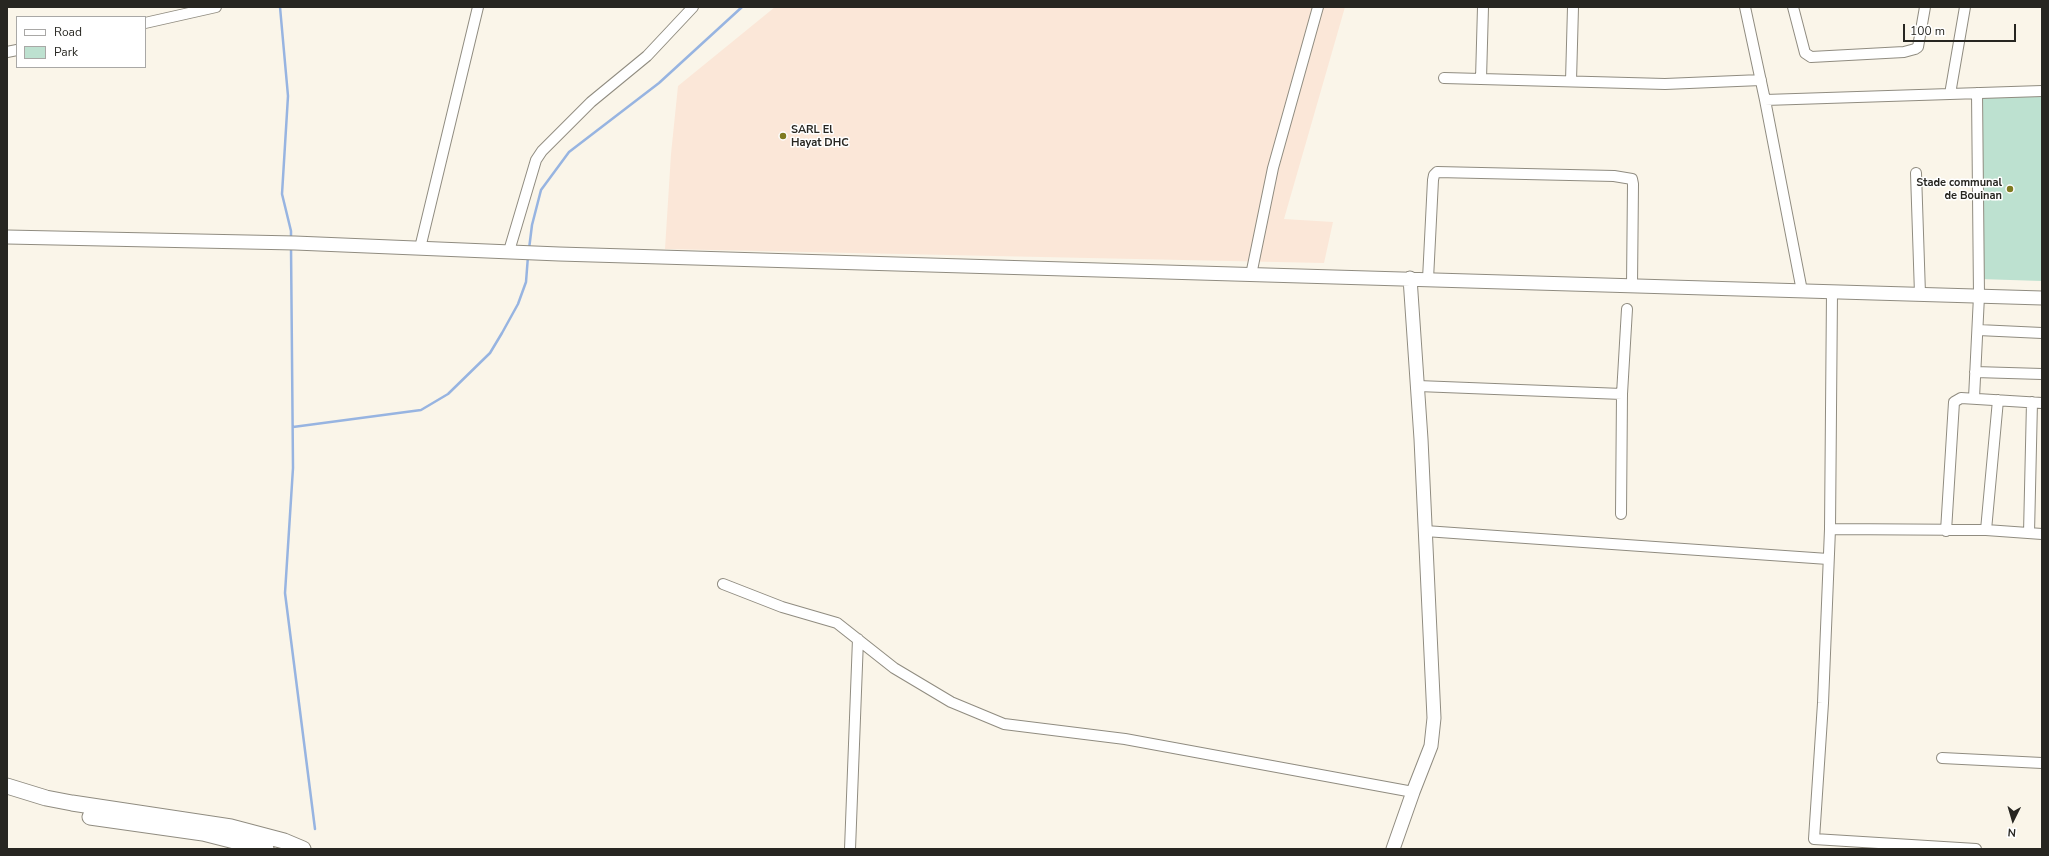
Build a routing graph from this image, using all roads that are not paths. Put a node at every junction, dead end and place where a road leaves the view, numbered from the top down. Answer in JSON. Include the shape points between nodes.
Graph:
{"nodes":[{"id":1,"x":216,"y":7,"type":"edge"},
{"id":2,"x":478,"y":7,"type":"edge"},
{"id":3,"x":693,"y":7,"type":"edge"},
{"id":4,"x":1318,"y":7,"type":"edge"},
{"id":5,"x":1483,"y":7,"type":"edge"},
{"id":6,"x":1573,"y":7,"type":"edge"},
{"id":7,"x":1745,"y":7,"type":"edge"},
{"id":8,"x":1793,"y":7,"type":"edge"},
{"id":9,"x":1925,"y":7,"type":"edge"},
{"id":10,"x":1965,"y":7,"type":"edge"},
{"id":11,"x":146,"y":23,"type":"edge"},
{"id":12,"x":1444,"y":78,"type":"dead end"},
{"id":13,"x":1481,"y":79,"type":"junction"},
{"id":14,"x":1761,"y":80,"type":"junction"},
{"id":15,"x":1571,"y":81,"type":"junction"},
{"id":16,"x":2042,"y":91,"type":"edge"},
{"id":17,"x":1977,"y":93,"type":"junction"},
{"id":18,"x":1950,"y":94,"type":"junction"},
{"id":19,"x":1765,"y":100,"type":"junction"},
{"id":20,"x":1916,"y":173,"type":"dead end"},
{"id":21,"x":7,"y":236,"type":"edge"},
{"id":22,"x":420,"y":248,"type":"junction"},
{"id":23,"x":521,"y":252,"type":"junction"},
{"id":24,"x":1251,"y":275,"type":"junction"},
{"id":25,"x":1410,"y":278,"type":"junction"},
{"id":26,"x":1428,"y":279,"type":"junction"},
{"id":27,"x":1632,"y":285,"type":"junction"},
{"id":28,"x":1802,"y":291,"type":"junction"},
{"id":29,"x":1832,"y":292,"type":"junction"},
{"id":30,"x":1920,"y":294,"type":"junction"},
{"id":31,"x":1979,"y":296,"type":"junction"},
{"id":32,"x":2042,"y":298,"type":"edge"},
{"id":33,"x":1627,"y":309,"type":"dead end"},
{"id":34,"x":1978,"y":330,"type":"junction"},
{"id":35,"x":2042,"y":333,"type":"edge"},
{"id":36,"x":1975,"y":372,"type":"junction"},
{"id":37,"x":2042,"y":374,"type":"edge"},
{"id":38,"x":1418,"y":386,"type":"junction"},
{"id":39,"x":1622,"y":394,"type":"junction"},
{"id":40,"x":1974,"y":398,"type":"junction"},
{"id":41,"x":1998,"y":400,"type":"junction"},
{"id":42,"x":2037,"y":403,"type":"edge"},
{"id":43,"x":1621,"y":514,"type":"dead end"},
{"id":44,"x":1830,"y":529,"type":"junction"},
{"id":45,"x":1986,"y":530,"type":"junction"},
{"id":46,"x":1425,"y":531,"type":"junction"},
{"id":47,"x":1946,"y":531,"type":"junction"},
{"id":48,"x":2029,"y":533,"type":"junction"},
{"id":49,"x":2042,"y":534,"type":"edge"},
{"id":50,"x":1828,"y":559,"type":"junction"},
{"id":51,"x":723,"y":584,"type":"dead end"},
{"id":52,"x":858,"y":639,"type":"junction"},
{"id":53,"x":1942,"y":758,"type":"dead end"},
{"id":54,"x":2042,"y":763,"type":"edge"},
{"id":55,"x":7,"y":786,"type":"edge"},
{"id":56,"x":1413,"y":792,"type":"junction"},
{"id":57,"x":7,"y":797,"type":"edge"},
{"id":58,"x":1814,"y":844,"type":"edge"},
{"id":59,"x":266,"y":849,"type":"edge"},
{"id":60,"x":303,"y":849,"type":"edge"},
{"id":61,"x":850,"y":849,"type":"edge"},
{"id":62,"x":1393,"y":849,"type":"edge"},
{"id":63,"x":1976,"y":849,"type":"edge"}],
"edges":[{"from":1,"to":11,"type":"street"},
{"from":2,"to":22,"type":"street"},
{"from":3,"to":23,"type":"street","via":[[652,52],[591,102],[542,151],[536,160]]},
{"from":4,"to":24,"type":"street","via":[[1274,168]]},
{"from":5,"to":13,"type":"street"},
{"from":6,"to":15,"type":"street"},
{"from":7,"to":14,"type":"street"},
{"from":8,"to":9,"type":"street","via":[[1805,53],[1811,57],[1904,52],[1915,49],[1918,47]]},
{"from":10,"to":18,"type":"street"},
{"from":12,"to":13,"type":"street"},
{"from":13,"to":15,"type":"street"},
{"from":14,"to":15,"type":"street","via":[[1665,84]]},
{"from":14,"to":19,"type":"street"},
{"from":16,"to":17,"type":"street"},
{"from":17,"to":18,"type":"street"},
{"from":17,"to":31,"type":"street"},
{"from":18,"to":19,"type":"street"},
{"from":19,"to":28,"type":"street"},
{"from":20,"to":30,"type":"street"},
{"from":21,"to":22,"type":"main road"},
{"from":22,"to":23,"type":"main road"},
{"from":23,"to":24,"type":"main road"},
{"from":24,"to":25,"type":"main road"},
{"from":25,"to":26,"type":"main road"},
{"from":25,"to":38,"type":"main road"},
{"from":26,"to":27,"type":"main road"},
{"from":26,"to":27,"type":"street","via":[[1433,180],[1437,172],[1614,176],[1632,179],[1633,184]]},
{"from":27,"to":28,"type":"main road"},
{"from":28,"to":29,"type":"main road"},
{"from":29,"to":30,"type":"main road"},
{"from":29,"to":44,"type":"street"},
{"from":30,"to":31,"type":"main road"},
{"from":31,"to":32,"type":"main road"},
{"from":31,"to":34,"type":"street"},
{"from":33,"to":39,"type":"street"},
{"from":34,"to":35,"type":"street"},
{"from":34,"to":36,"type":"street"},
{"from":36,"to":37,"type":"street"},
{"from":36,"to":40,"type":"street"},
{"from":38,"to":39,"type":"street"},
{"from":38,"to":46,"type":"main road"},
{"from":39,"to":43,"type":"street"},
{"from":40,"to":41,"type":"street"},
{"from":40,"to":47,"type":"street","via":[[1961,398],[1954,402]]},
{"from":41,"to":42,"type":"street"},
{"from":41,"to":45,"type":"street"},
{"from":42,"to":48,"type":"street"},
{"from":44,"to":47,"type":"street"},
{"from":44,"to":50,"type":"street"},
{"from":45,"to":47,"type":"street"},
{"from":45,"to":48,"type":"street"},
{"from":46,"to":50,"type":"street"},
{"from":46,"to":56,"type":"main road","via":[[1434,718],[1431,746]]},
{"from":48,"to":49,"type":"street"},
{"from":50,"to":58,"type":"street","via":[[1824,702]]},
{"from":51,"to":52,"type":"street","via":[[782,607],[837,623]]},
{"from":52,"to":56,"type":"street","via":[[894,668],[952,702],[1004,724],[1125,739]]},
{"from":52,"to":61,"type":"street"},
{"from":53,"to":54,"type":"street"},
{"from":55,"to":60,"type":"highway","via":[[46,798],[90,807],[231,827],[284,841]]},
{"from":56,"to":62,"type":"main road"},
{"from":57,"to":59,"type":"highway","via":[[76,815],[203,833]]},
{"from":58,"to":63,"type":"street"}]}
